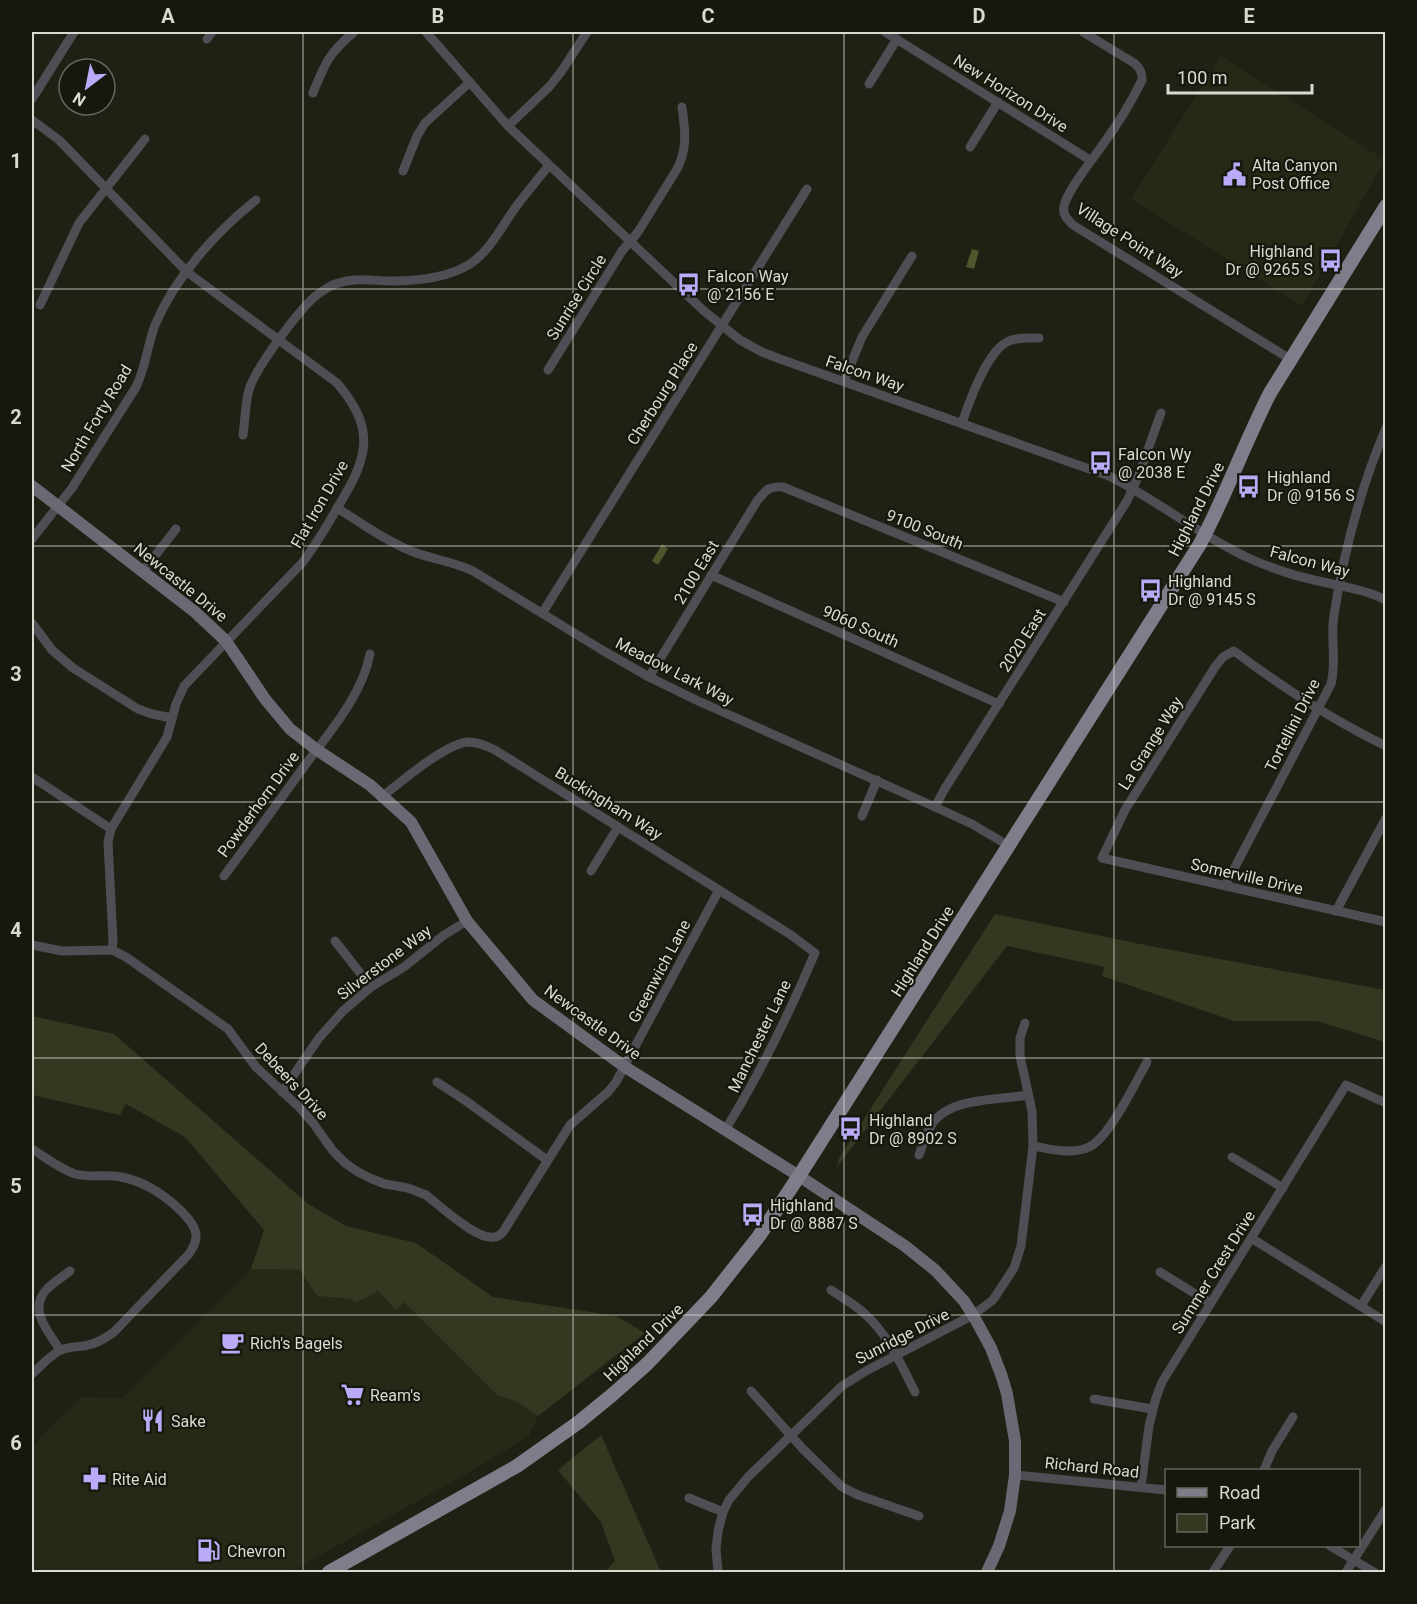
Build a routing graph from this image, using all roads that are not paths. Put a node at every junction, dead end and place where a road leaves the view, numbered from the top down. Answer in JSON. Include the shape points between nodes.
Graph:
{"nodes":[{"id":1,"x":74,"y":32,"type":"edge"},
{"id":2,"x":354,"y":32,"type":"edge"},
{"id":3,"x":426,"y":32,"type":"edge"},
{"id":4,"x":587,"y":32,"type":"edge"},
{"id":5,"x":885,"y":32,"type":"edge"},
{"id":6,"x":1083,"y":32,"type":"edge"},
{"id":7,"x":897,"y":39,"type":"junction"},
{"id":8,"x":470,"y":82,"type":"junction"},
{"id":9,"x":869,"y":84,"type":"dead end"},
{"id":10,"x":313,"y":93,"type":"dead end"},
{"id":11,"x":32,"y":99,"type":"edge"},
{"id":12,"x":998,"y":102,"type":"junction"},
{"id":13,"x":682,"y":107,"type":"dead end"},
{"id":14,"x":32,"y":120,"type":"edge"},
{"id":15,"x":508,"y":126,"type":"junction"},
{"id":16,"x":145,"y":138,"type":"dead end"},
{"id":17,"x":970,"y":147,"type":"dead end"},
{"id":18,"x":1090,"y":160,"type":"junction"},
{"id":19,"x":549,"y":165,"type":"junction"},
{"id":20,"x":403,"y":171,"type":"dead end"},
{"id":21,"x":105,"y":188,"type":"junction"},
{"id":22,"x":807,"y":189,"type":"dead end"},
{"id":23,"x":256,"y":200,"type":"dead end"},
{"id":24,"x":1386,"y":206,"type":"edge"},
{"id":25,"x":630,"y":241,"type":"junction"},
{"id":26,"x":912,"y":256,"type":"dead end"},
{"id":27,"x":187,"y":272,"type":"junction"},
{"id":28,"x":40,"y":305,"type":"dead end"},
{"id":29,"x":722,"y":326,"type":"junction"},
{"id":30,"x":1039,"y":338,"type":"dead end"},
{"id":31,"x":280,"y":340,"type":"junction"},
{"id":32,"x":1290,"y":359,"type":"junction"},
{"id":33,"x":548,"y":370,"type":"dead end"},
{"id":34,"x":844,"y":381,"type":"junction"},
{"id":35,"x":1161,"y":413,"type":"dead end"},
{"id":36,"x":962,"y":423,"type":"junction"},
{"id":37,"x":1386,"y":428,"type":"edge"},
{"id":38,"x":243,"y":435,"type":"dead end"},
{"id":39,"x":32,"y":486,"type":"edge"},
{"id":40,"x":773,"y":486,"type":"joint"},
{"id":41,"x":1134,"y":489,"type":"junction"},
{"id":42,"x":59,"y":507,"type":"junction"},
{"id":43,"x":337,"y":508,"type":"junction"},
{"id":44,"x":176,"y":529,"type":"dead end"},
{"id":45,"x":1205,"y":534,"type":"junction"},
{"id":46,"x":32,"y":539,"type":"edge"},
{"id":47,"x":143,"y":571,"type":"junction"},
{"id":48,"x":711,"y":575,"type":"junction"},
{"id":49,"x":1338,"y":585,"type":"junction"},
{"id":50,"x":1386,"y":600,"type":"edge"},
{"id":51,"x":1064,"y":602,"type":"junction"},
{"id":52,"x":543,"y":612,"type":"junction"},
{"id":53,"x":32,"y":623,"type":"edge"},
{"id":54,"x":226,"y":641,"type":"junction"},
{"id":55,"x":370,"y":654,"type":"dead end"},
{"id":56,"x":650,"y":677,"type":"junction"},
{"id":57,"x":999,"y":704,"type":"junction"},
{"id":58,"x":1319,"y":709,"type":"junction"},
{"id":59,"x":172,"y":718,"type":"junction"},
{"id":60,"x":1386,"y":746,"type":"edge"},
{"id":61,"x":317,"y":750,"type":"junction"},
{"id":62,"x":32,"y":777,"type":"edge"},
{"id":63,"x":877,"y":780,"type":"junction"},
{"id":64,"x":383,"y":796,"type":"junction"},
{"id":65,"x":935,"y":807,"type":"junction"},
{"id":66,"x":862,"y":816,"type":"dead end"},
{"id":67,"x":1386,"y":818,"type":"edge"},
{"id":68,"x":618,"y":826,"type":"junction"},
{"id":69,"x":111,"y":830,"type":"junction"},
{"id":70,"x":1009,"y":846,"type":"junction"},
{"id":71,"x":1102,"y":858,"type":"joint"},
{"id":72,"x":591,"y":871,"type":"dead end"},
{"id":73,"x":224,"y":876,"type":"dead end"},
{"id":74,"x":1225,"y":886,"type":"junction"},
{"id":75,"x":719,"y":890,"type":"junction"},
{"id":76,"x":1336,"y":911,"type":"junction"},
{"id":77,"x":467,"y":921,"type":"junction"},
{"id":78,"x":1386,"y":922,"type":"edge"},
{"id":79,"x":335,"y":940,"type":"dead end"},
{"id":80,"x":32,"y":945,"type":"edge"},
{"id":81,"x":112,"y":950,"type":"junction"},
{"id":82,"x":814,"y":952,"type":"joint"},
{"id":83,"x":371,"y":987,"type":"junction"},
{"id":84,"x":1025,"y":1023,"type":"dead end"},
{"id":85,"x":1147,"y":1062,"type":"dead end"},
{"id":86,"x":625,"y":1067,"type":"junction"},
{"id":87,"x":437,"y":1082,"type":"dead end"},
{"id":88,"x":282,"y":1092,"type":"junction"},
{"id":89,"x":1028,"y":1095,"type":"junction"},
{"id":90,"x":1386,"y":1103,"type":"edge"},
{"id":91,"x":725,"y":1130,"type":"junction"},
{"id":92,"x":1033,"y":1146,"type":"junction"},
{"id":93,"x":32,"y":1149,"type":"edge"},
{"id":94,"x":919,"y":1155,"type":"dead end"},
{"id":95,"x":1232,"y":1156,"type":"dead end"},
{"id":96,"x":547,"y":1160,"type":"junction"},
{"id":97,"x":799,"y":1176,"type":"junction"},
{"id":98,"x":1282,"y":1188,"type":"junction"},
{"id":99,"x":496,"y":1237,"type":"joint"},
{"id":100,"x":1251,"y":1238,"type":"junction"},
{"id":101,"x":1386,"y":1266,"type":"edge"},
{"id":102,"x":70,"y":1271,"type":"dead end"},
{"id":103,"x":1160,"y":1272,"type":"dead end"},
{"id":104,"x":831,"y":1290,"type":"dead end"},
{"id":105,"x":1210,"y":1303,"type":"junction"},
{"id":106,"x":1361,"y":1306,"type":"junction"},
{"id":107,"x":973,"y":1315,"type":"junction"},
{"id":108,"x":1386,"y":1322,"type":"edge"},
{"id":109,"x":60,"y":1350,"type":"junction"},
{"id":110,"x":897,"y":1356,"type":"junction"},
{"id":111,"x":32,"y":1374,"type":"edge"},
{"id":112,"x":751,"y":1391,"type":"dead end"},
{"id":113,"x":915,"y":1392,"type":"dead end"},
{"id":114,"x":1094,"y":1399,"type":"dead end"},
{"id":115,"x":1152,"y":1409,"type":"junction"},
{"id":116,"x":1293,"y":1417,"type":"dead end"},
{"id":117,"x":790,"y":1435,"type":"junction"},
{"id":118,"x":1264,"y":1469,"type":"edge"},
{"id":119,"x":1015,"y":1475,"type":"junction"},
{"id":120,"x":1141,"y":1487,"type":"junction"},
{"id":121,"x":1165,"y":1490,"type":"edge"},
{"id":122,"x":689,"y":1498,"type":"dead end"},
{"id":123,"x":1386,"y":1509,"type":"edge"},
{"id":124,"x":723,"y":1512,"type":"junction"},
{"id":125,"x":920,"y":1516,"type":"dead end"},
{"id":126,"x":1229,"y":1547,"type":"edge"},
{"id":127,"x":1333,"y":1547,"type":"edge"},
{"id":128,"x":1354,"y":1560,"type":"junction"},
{"id":129,"x":329,"y":1572,"type":"edge"},
{"id":130,"x":718,"y":1572,"type":"edge"},
{"id":131,"x":987,"y":1572,"type":"edge"},
{"id":132,"x":1213,"y":1572,"type":"edge"},
{"id":133,"x":1346,"y":1572,"type":"edge"},
{"id":134,"x":1374,"y":1572,"type":"edge"}],
"edges":[{"from":1,"to":11,"type":"street"},
{"from":2,"to":10,"type":"street","via":[[332,52]]},
{"from":3,"to":8,"type":"street","name":"Falcon Way"},
{"from":4,"to":15,"type":"street","via":[[549,87]]},
{"from":5,"to":7,"type":"street","name":"New Horizon Drive"},
{"from":6,"to":18,"type":"street","name":"Village Point Way","via":[[1134,63],[1142,74],[1138,87]]},
{"from":7,"to":9,"type":"street"},
{"from":7,"to":12,"type":"street","name":"New Horizon Drive"},
{"from":8,"to":15,"type":"street","name":"Falcon Way"},
{"from":8,"to":20,"type":"street","via":[[425,123]]},
{"from":12,"to":17,"type":"street"},
{"from":12,"to":18,"type":"street","name":"New Horizon Drive"},
{"from":13,"to":25,"type":"street","name":"Sunrise Circle","via":[[686,132],[683,158]]},
{"from":14,"to":21,"type":"street","name":"Flat Iron Drive","via":[[59,140]]},
{"from":15,"to":19,"type":"street","name":"Falcon Way"},
{"from":16,"to":21,"type":"street"},
{"from":18,"to":32,"type":"street","name":"Village Point Way","via":[[1064,205],[1063,213],[1073,225]]},
{"from":19,"to":25,"type":"street","name":"Falcon Way"},
{"from":19,"to":31,"type":"street","via":[[483,254],[469,265],[414,280],[356,279],[332,285],[311,300]]},
{"from":21,"to":27,"type":"street","name":"Flat Iron Drive"},
{"from":21,"to":28,"type":"street","via":[[79,223]]},
{"from":22,"to":29,"type":"street","name":"Cherbourg Place"},
{"from":23,"to":27,"type":"street","name":"North Forty Road","via":[[237,214]]},
{"from":24,"to":32,"type":"main road","name":"Highland Drive"},
{"from":25,"to":29,"type":"street","name":"Falcon Way"},
{"from":25,"to":33,"type":"street","name":"Sunrise Circle"},
{"from":26,"to":34,"type":"street","via":[[862,336]]},
{"from":27,"to":31,"type":"street","name":"Flat Iron Drive"},
{"from":27,"to":42,"type":"street","name":"North Forty Road","via":[[155,327],[136,387]]},
{"from":29,"to":34,"type":"street","name":"Falcon Way","via":[[762,352]]},
{"from":29,"to":52,"type":"street","name":"Cherbourg Place"},
{"from":30,"to":36,"type":"street","via":[[1015,339],[997,350]]},
{"from":31,"to":38,"type":"street","via":[[254,378]]},
{"from":31,"to":43,"type":"street","name":"Flat Iron Drive","via":[[338,383],[361,423],[364,453]]},
{"from":32,"to":45,"type":"main road","name":"Highland Drive","via":[[1257,418]]},
{"from":34,"to":36,"type":"street","name":"Falcon Way"},
{"from":35,"to":41,"type":"street","name":"2020 East"},
{"from":36,"to":41,"type":"street","name":"Falcon Way","via":[[1096,471]]},
{"from":37,"to":49,"type":"street","name":"Tortellini Drive","via":[[1360,494]]},
{"from":39,"to":42,"type":"street","name":"Newcastle Drive"},
{"from":40,"to":48,"type":"street","name":"2100 East","via":[[757,501]]},
{"from":40,"to":51,"type":"street","name":"9100 South"},
{"from":41,"to":45,"type":"street","name":"Falcon Way"},
{"from":41,"to":51,"type":"street","name":"2020 East"},
{"from":42,"to":46,"type":"street","name":"North Forty Road"},
{"from":42,"to":47,"type":"street","name":"Newcastle Drive"},
{"from":43,"to":52,"type":"street","name":"Meadow Lark Way","via":[[398,545],[473,570]]},
{"from":43,"to":54,"type":"street","name":"Flat Iron Drive","via":[[303,562]]},
{"from":44,"to":47,"type":"street"},
{"from":45,"to":49,"type":"street","name":"Falcon Way","via":[[1277,570]]},
{"from":45,"to":70,"type":"main road","name":"Highland Drive"},
{"from":47,"to":54,"type":"street","name":"Newcastle Drive"},
{"from":48,"to":56,"type":"street","name":"2100 East"},
{"from":48,"to":57,"type":"street","name":"9060 South"},
{"from":49,"to":50,"type":"street","name":"Falcon Way"},
{"from":49,"to":58,"type":"street","name":"Tortellini Drive","via":[[1333,619],[1334,673]]},
{"from":51,"to":57,"type":"street","name":"2020 East"},
{"from":52,"to":56,"type":"street","name":"Meadow Lark Way"},
{"from":53,"to":59,"type":"street","via":[[52,650],[73,668],[138,709]]},
{"from":54,"to":59,"type":"street","name":"Flat Iron Drive","via":[[184,686]]},
{"from":54,"to":61,"type":"street","name":"Newcastle Drive","via":[[279,716]]},
{"from":55,"to":61,"type":"street","name":"Powderhorn Drive","via":[[360,685]]},
{"from":56,"to":63,"type":"street","name":"Meadow Lark Way"},
{"from":57,"to":65,"type":"street","name":"2020 East"},
{"from":58,"to":60,"type":"street"},
{"from":58,"to":71,"type":"street","name":"La Grange Way","via":[[1234,651],[1224,657],[1125,810]]},
{"from":58,"to":74,"type":"street","name":"Tortellini Drive"},
{"from":59,"to":69,"type":"street","name":"Flat Iron Drive","via":[[167,737]]},
{"from":61,"to":64,"type":"street","name":"Newcastle Drive"},
{"from":61,"to":73,"type":"street","name":"Powderhorn Drive"},
{"from":62,"to":69,"type":"street"},
{"from":63,"to":65,"type":"street","name":"Meadow Lark Way"},
{"from":63,"to":66,"type":"street"},
{"from":64,"to":68,"type":"street","name":"Buckingham Way","via":[[448,749],[467,742],[495,750]]},
{"from":64,"to":77,"type":"street","name":"Newcastle Drive","via":[[411,822]]},
{"from":65,"to":70,"type":"street","name":"Meadow Lark Way"},
{"from":67,"to":76,"type":"street"},
{"from":68,"to":72,"type":"street"},
{"from":68,"to":75,"type":"street","name":"Buckingham Way"},
{"from":69,"to":81,"type":"street","name":"Flat Iron Drive","via":[[108,843]]},
{"from":70,"to":97,"type":"main road","name":"Highland Drive"},
{"from":71,"to":74,"type":"street","name":"Somerville Drive"},
{"from":74,"to":76,"type":"street","name":"Somerville Drive"},
{"from":75,"to":82,"type":"street","name":"Buckingham Way"},
{"from":75,"to":86,"type":"street","name":"Greenwich Lane"},
{"from":76,"to":78,"type":"street","name":"Somerville Drive"},
{"from":77,"to":83,"type":"street","name":"Silverstone Way"},
{"from":77,"to":86,"type":"street","name":"Newcastle Drive","via":[[533,1000]]},
{"from":79,"to":83,"type":"street"},
{"from":80,"to":81,"type":"street","via":[[62,951]]},
{"from":81,"to":88,"type":"street","name":"Debeers Drive","via":[[228,1029],[256,1067]]},
{"from":82,"to":91,"type":"street","name":"Manchester Lane","via":[[753,1085]]},
{"from":83,"to":88,"type":"street","name":"Silverstone Way","via":[[329,1025]]},
{"from":84,"to":89,"type":"street","name":"Sunridge Drive","via":[[1020,1056]]},
{"from":85,"to":92,"type":"street","via":[[1112,1124],[1089,1148],[1069,1151]]},
{"from":86,"to":91,"type":"street","name":"Newcastle Drive"},
{"from":86,"to":96,"type":"street","name":"Greenwich Lane","via":[[608,1092],[570,1125]]},
{"from":87,"to":96,"type":"street"},
{"from":88,"to":99,"type":"street","name":"Debeers Drive","via":[[307,1116],[333,1151],[358,1172],[385,1184],[418,1190],[475,1233]]},
{"from":89,"to":92,"type":"street","name":"Sunridge Drive"},
{"from":89,"to":94,"type":"street","via":[[951,1107],[933,1122]]},
{"from":90,"to":98,"type":"street","name":"Summer Crest Drive","via":[[1346,1085]]},
{"from":91,"to":97,"type":"street","name":"Newcastle Drive"},
{"from":92,"to":107,"type":"street","name":"Sunridge Drive","via":[[1018,1258],[993,1300]]},
{"from":93,"to":109,"type":"street","via":[[73,1173],[121,1177],[150,1187],[188,1218],[196,1237],[189,1254],[114,1332],[93,1344]]},
{"from":95,"to":98,"type":"street"},
{"from":96,"to":99,"type":"street","name":"Greenwich Lane"},
{"from":97,"to":107,"type":"street","name":"Newcastle Drive","via":[[913,1252],[935,1270]]},
{"from":97,"to":129,"type":"main road","name":"Highland Drive","via":[[711,1297],[612,1395],[517,1466]]},
{"from":98,"to":100,"type":"street","name":"Summer Crest Drive"},
{"from":100,"to":105,"type":"street","name":"Summer Crest Drive"},
{"from":100,"to":106,"type":"street"},
{"from":101,"to":106,"type":"street"},
{"from":102,"to":109,"type":"street","via":[[41,1297],[38,1312]]},
{"from":103,"to":105,"type":"street"},
{"from":104,"to":110,"type":"street","via":[[878,1327]]},
{"from":105,"to":115,"type":"street","name":"Summer Crest Drive","via":[[1162,1383]]},
{"from":106,"to":108,"type":"street"},
{"from":107,"to":110,"type":"street","name":"Sunridge Drive"},
{"from":107,"to":119,"type":"street","name":"Newcastle Drive","via":[[991,1348],[1007,1394],[1015,1441]]},
{"from":109,"to":111,"type":"street"},
{"from":110,"to":113,"type":"street"},
{"from":110,"to":117,"type":"street","name":"Sunridge Drive","via":[[842,1386]]},
{"from":112,"to":117,"type":"street"},
{"from":114,"to":115,"type":"street"},
{"from":115,"to":120,"type":"street","name":"Summer Crest Drive"},
{"from":116,"to":118,"type":"street"},
{"from":117,"to":124,"type":"street","name":"Sunridge Drive","via":[[748,1477]]},
{"from":117,"to":125,"type":"street","via":[[849,1491]]},
{"from":119,"to":120,"type":"street","name":"Richard Road"},
{"from":119,"to":131,"type":"street","name":"Newcastle Drive","via":[[1010,1511]]},
{"from":120,"to":121,"type":"street","name":"Richard Road"},
{"from":122,"to":124,"type":"street"},
{"from":123,"to":128,"type":"street"},
{"from":124,"to":130,"type":"street","name":"Sunridge Drive","via":[[716,1549]]},
{"from":126,"to":132,"type":"street"},
{"from":127,"to":128,"type":"street"},
{"from":128,"to":133,"type":"street"},
{"from":128,"to":134,"type":"street"}]}
